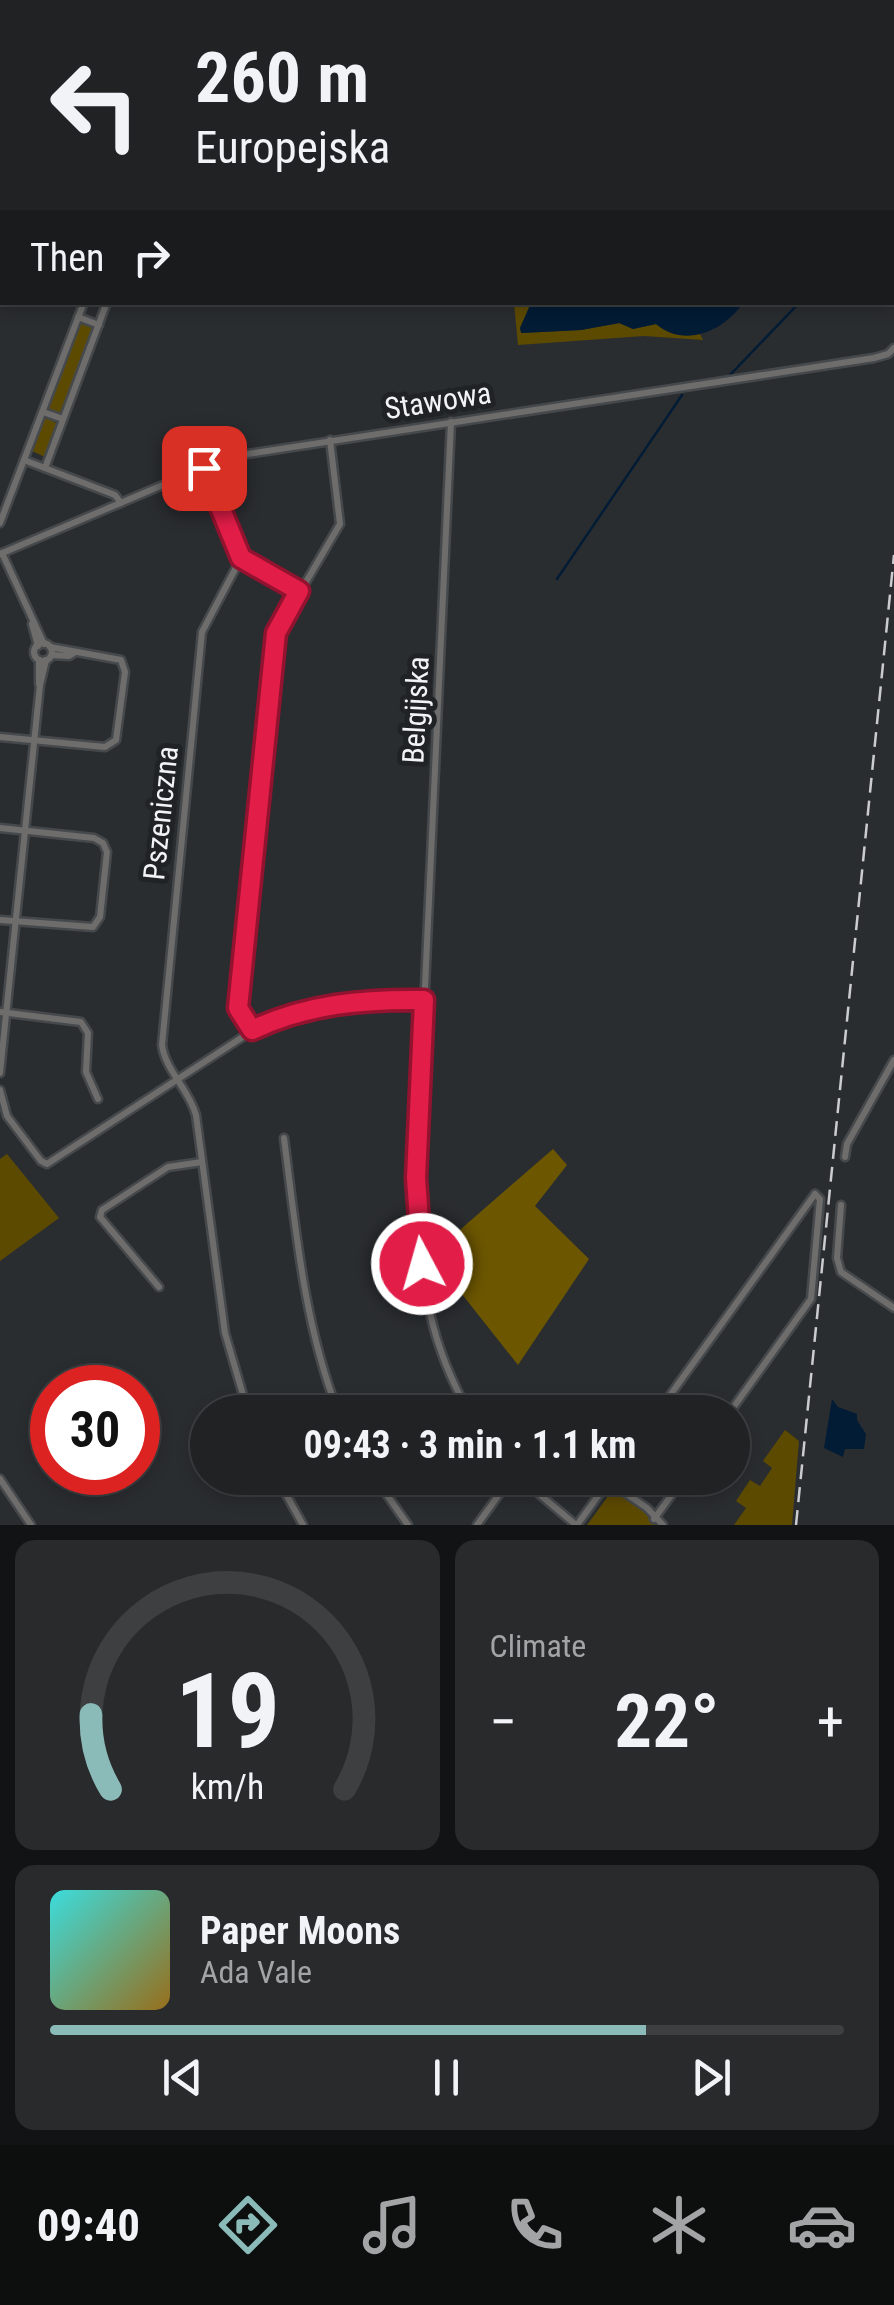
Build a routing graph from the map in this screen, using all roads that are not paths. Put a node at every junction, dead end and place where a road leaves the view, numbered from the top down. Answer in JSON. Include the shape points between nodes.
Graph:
{"nodes":[{"id":1,"x":83,"y":305,"type":"edge"},
{"id":2,"x":107,"y":305,"type":"edge"},
{"id":3,"x":78,"y":317,"type":"junction"},
{"id":4,"x":99,"y":326,"type":"junction"},
{"id":5,"x":894,"y":348,"type":"edge"},
{"id":6,"x":42,"y":412,"type":"junction"},
{"id":7,"x":64,"y":419,"type":"junction"},
{"id":8,"x":451,"y":422,"type":"junction"},
{"id":9,"x":330,"y":440,"type":"junction"},
{"id":10,"x":24,"y":460,"type":"junction"},
{"id":11,"x":45,"y":468,"type":"junction"},
{"id":12,"x":204,"y":468,"type":"junction"},
{"id":13,"x":121,"y":503,"type":"junction"},
{"id":14,"x":0,"y":524,"type":"edge"},
{"id":15,"x":1,"y":554,"type":"edge"},
{"id":16,"x":241,"y":558,"type":"junction"},
{"id":17,"x":299,"y":591,"type":"junction"},
{"id":18,"x":44,"y":652,"type":"junction"},
{"id":19,"x":0,"y":736,"type":"edge"},
{"id":20,"x":34,"y":740,"type":"junction"},
{"id":21,"x":0,"y":828,"type":"edge"},
{"id":22,"x":24,"y":831,"type":"junction"},
{"id":23,"x":0,"y":920,"type":"edge"},
{"id":24,"x":15,"y":921,"type":"junction"},
{"id":25,"x":424,"y":1000,"type":"junction"},
{"id":26,"x":3,"y":1012,"type":"edge"},
{"id":27,"x":252,"y":1030,"type":"junction"},
{"id":28,"x":893,"y":1065,"type":"edge"},
{"id":29,"x":0,"y":1073,"type":"edge"},
{"id":30,"x":179,"y":1077,"type":"junction"},
{"id":31,"x":0,"y":1090,"type":"edge"},
{"id":32,"x":98,"y":1099,"type":"dead end"},
{"id":33,"x":4,"y":1118,"type":"edge"},
{"id":34,"x":284,"y":1138,"type":"dead end"},
{"id":35,"x":845,"y":1157,"type":"dead end"},
{"id":36,"x":202,"y":1162,"type":"junction"},
{"id":37,"x":841,"y":1205,"type":"dead end"},
{"id":38,"x":159,"y":1287,"type":"dead end"},
{"id":39,"x":894,"y":1308,"type":"edge"},
{"id":40,"x":243,"y":1395,"type":"edge"},
{"id":41,"x":332,"y":1395,"type":"edge"},
{"id":42,"x":461,"y":1395,"type":"edge"},
{"id":43,"x":670,"y":1395,"type":"edge"},
{"id":44,"x":742,"y":1395,"type":"edge"},
{"id":45,"x":0,"y":1478,"type":"edge"},
{"id":46,"x":286,"y":1495,"type":"edge"},
{"id":47,"x":386,"y":1495,"type":"edge"},
{"id":48,"x":499,"y":1495,"type":"edge"},
{"id":49,"x":540,"y":1495,"type":"edge"},
{"id":50,"x":598,"y":1495,"type":"edge"},
{"id":51,"x":630,"y":1495,"type":"edge"},
{"id":52,"x":672,"y":1495,"type":"edge"},
{"id":53,"x":654,"y":1519,"type":"junction"},
{"id":54,"x":31,"y":1525,"type":"edge"},
{"id":55,"x":303,"y":1525,"type":"edge"},
{"id":56,"x":408,"y":1525,"type":"edge"},
{"id":57,"x":478,"y":1525,"type":"edge"},
{"id":58,"x":576,"y":1525,"type":"edge"},
{"id":59,"x":662,"y":1525,"type":"edge"}],
"edges":[{"from":1,"to":3,"type":"street"},
{"from":2,"to":4,"type":"street"},
{"from":3,"to":4,"type":"street"},
{"from":3,"to":6,"type":"street"},
{"from":4,"to":7,"type":"street"},
{"from":5,"to":8,"type":"street","name":"Stawowa","via":[[874,358]]},
{"from":6,"to":7,"type":"street"},
{"from":6,"to":10,"type":"street"},
{"from":7,"to":11,"type":"street"},
{"from":8,"to":9,"type":"street","name":"Stawowa"},
{"from":8,"to":25,"type":"street","name":"Belgijska"},
{"from":9,"to":12,"type":"street","name":"Stawowa"},
{"from":9,"to":17,"type":"street","via":[[340,524]]},
{"from":10,"to":11,"type":"street"},
{"from":10,"to":14,"type":"street"},
{"from":11,"to":13,"type":"street"},
{"from":12,"to":13,"type":"street","name":"Stawowa"},
{"from":12,"to":16,"type":"street"},
{"from":13,"to":15,"type":"street","name":"Stawowa"},
{"from":15,"to":18,"type":"street"},
{"from":16,"to":17,"type":"street"},
{"from":16,"to":30,"type":"street","name":"Pszeniczna","via":[[202,632],[162,1037],[163,1054]]},
{"from":17,"to":27,"type":"street","via":[[278,626],[272,672],[237,1000]]},
{"from":18,"to":20,"type":"street"},
{"from":18,"to":20,"type":"street","via":[[111,656],[123,664],[118,736],[105,747]]},
{"from":19,"to":20,"type":"street"},
{"from":20,"to":22,"type":"street"},
{"from":21,"to":22,"type":"street"},
{"from":22,"to":24,"type":"street"},
{"from":22,"to":24,"type":"street","via":[[98,839],[106,848],[105,868],[93,927]]},
{"from":23,"to":24,"type":"street"},
{"from":24,"to":26,"type":"street"},
{"from":25,"to":27,"type":"street","via":[[349,1002]]},
{"from":25,"to":42,"type":"street","name":"Belgijska","via":[[419,1240],[435,1341]]},
{"from":26,"to":29,"type":"street"},
{"from":26,"to":32,"type":"street","via":[[84,1024],[86,1072]]},
{"from":27,"to":30,"type":"street"},
{"from":28,"to":35,"type":"street","via":[[846,1144]]},
{"from":30,"to":33,"type":"street","via":[[47,1164]]},
{"from":30,"to":36,"type":"street","name":"Pszeniczna","via":[[194,1108]]},
{"from":31,"to":33,"type":"street"},
{"from":34,"to":41,"type":"street","via":[[307,1309]]},
{"from":36,"to":38,"type":"street","via":[[168,1167],[102,1210],[100,1217]]},
{"from":36,"to":40,"type":"street","name":"Pszeniczna","via":[[225,1333]]},
{"from":37,"to":39,"type":"street","via":[[841,1272]]},
{"from":43,"to":44,"type":"street","via":[[816,1194],[811,1299]]},
{"from":45,"to":54,"type":"street"},
{"from":46,"to":55,"type":"street"},
{"from":47,"to":56,"type":"street"},
{"from":48,"to":57,"type":"street"},
{"from":49,"to":58,"type":"street"},
{"from":50,"to":58,"type":"street"},
{"from":51,"to":53,"type":"street"},
{"from":52,"to":53,"type":"street"},
{"from":53,"to":59,"type":"street"}]}
